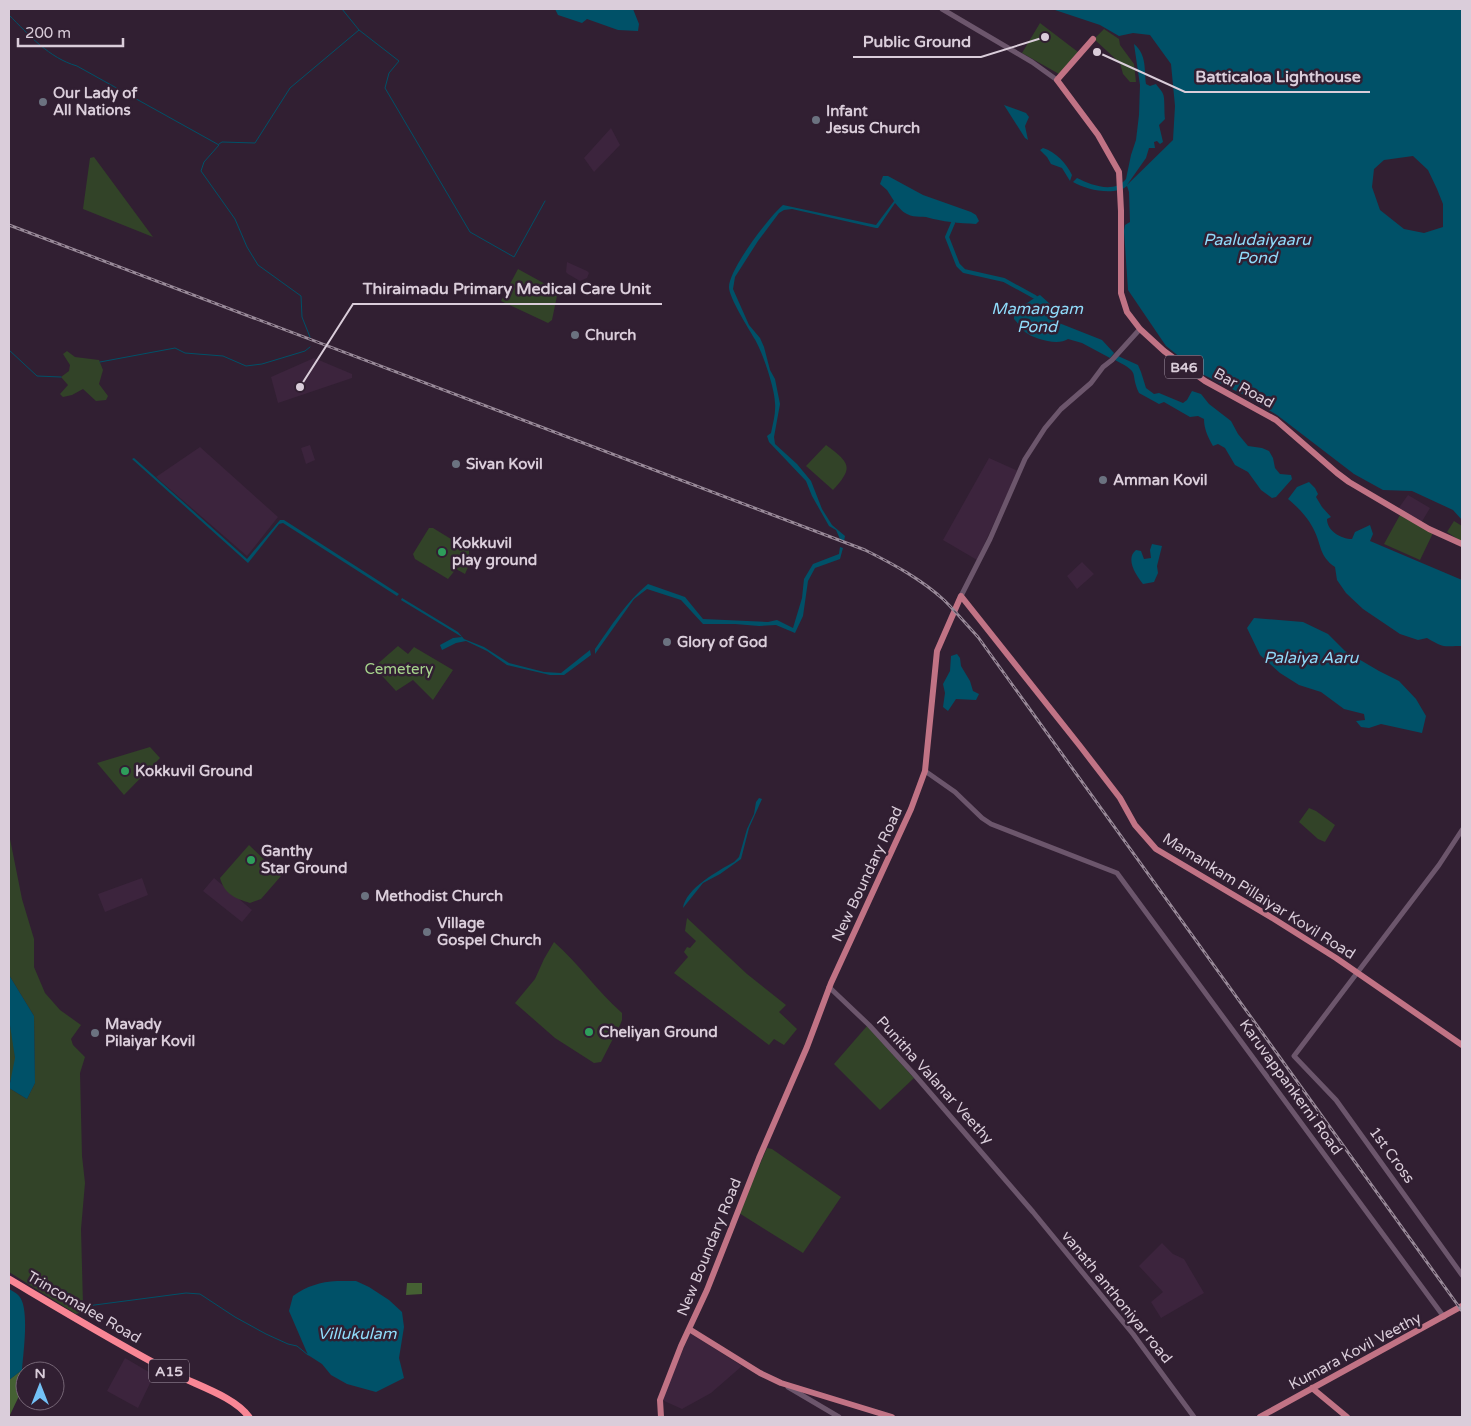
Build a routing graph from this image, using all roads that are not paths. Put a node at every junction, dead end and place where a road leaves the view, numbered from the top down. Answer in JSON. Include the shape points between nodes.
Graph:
{"nodes":[{"id":1,"x":942,"y":9,"type":"edge"},
{"id":2,"x":1093,"y":39,"type":"dead end"},
{"id":3,"x":1057,"y":80,"type":"junction"},
{"id":4,"x":1140,"y":329,"type":"junction"},
{"id":5,"x":1462,"y":544,"type":"edge"},
{"id":6,"x":961,"y":596,"type":"junction"},
{"id":7,"x":925,"y":772,"type":"junction"},
{"id":8,"x":1462,"y":830,"type":"edge"},
{"id":9,"x":1356,"y":972,"type":"junction"},
{"id":10,"x":829,"y":986,"type":"junction"},
{"id":11,"x":1462,"y":1045,"type":"edge"},
{"id":12,"x":1018,"y":1195,"type":"joint"},
{"id":13,"x":1462,"y":1275,"type":"edge"},
{"id":14,"x":9,"y":1279,"type":"edge"},
{"id":15,"x":1462,"y":1306,"type":"edge"},
{"id":16,"x":1444,"y":1317,"type":"junction"},
{"id":17,"x":689,"y":1329,"type":"junction"},
{"id":18,"x":781,"y":1382,"type":"junction"},
{"id":19,"x":1312,"y":1388,"type":"junction"},
{"id":20,"x":249,"y":1417,"type":"edge"},
{"id":21,"x":661,"y":1417,"type":"edge"},
{"id":22,"x":839,"y":1417,"type":"edge"},
{"id":23,"x":892,"y":1417,"type":"edge"},
{"id":24,"x":1194,"y":1417,"type":"edge"},
{"id":25,"x":1260,"y":1417,"type":"edge"},
{"id":26,"x":1347,"y":1417,"type":"edge"}],
"edges":[{"from":1,"to":3,"type":"street"},
{"from":2,"to":3,"type":"main road"},
{"from":3,"to":4,"type":"main road","name":"Bar Road","number":"B46","via":[[1098,135],[1120,172],[1121,293],[1127,312]]},
{"from":4,"to":5,"type":"main road","name":"Bar Road","number":"B46","via":[[1204,381],[1276,420],[1349,482],[1429,529]]},
{"from":4,"to":6,"type":"street","name":"New Boundary Road","via":[[1045,428],[1025,459]]},
{"from":6,"to":7,"type":"main road","name":"New Boundary Road","via":[[936,651]]},
{"from":6,"to":9,"type":"main road","name":"Mamankam Pillaiyar Kovil Road","via":[[1120,798],[1156,849]]},
{"from":7,"to":10,"type":"main road","name":"New Boundary Road","via":[[911,810]]},
{"from":7,"to":16,"type":"street","name":"Karuvappankerni Road","via":[[955,792],[991,824],[1117,873]]},
{"from":8,"to":9,"type":"street"},
{"from":9,"to":11,"type":"main road","name":"Mamankam Pillaiyar Kovil Road"},
{"from":9,"to":13,"type":"street","name":"1st Cross","via":[[1294,1056],[1336,1100]]},
{"from":10,"to":12,"type":"street","name":"Punitha Valanar Veethy","via":[[914,1073]]},
{"from":10,"to":17,"type":"main road","name":"New Boundary Road"},
{"from":12,"to":24,"type":"street","name":"vanath anthoniyar road","via":[[1129,1329]]},
{"from":14,"to":20,"type":"highway","name":"Trincomalee Road","number":"A15","via":[[115,1342],[233,1402]]},
{"from":15,"to":16,"type":"main road","name":"Kumara Kovil Veethy"},
{"from":16,"to":19,"type":"main road","name":"Kumara Kovil Veethy"},
{"from":17,"to":18,"type":"main road","via":[[760,1373]]},
{"from":17,"to":21,"type":"main road","name":"New Boundary Road","via":[[660,1400]]},
{"from":18,"to":22,"type":"street"},
{"from":18,"to":23,"type":"main road"},
{"from":19,"to":25,"type":"main road","name":"Kumara Kovil Veethy"},
{"from":19,"to":26,"type":"main road"}]}
